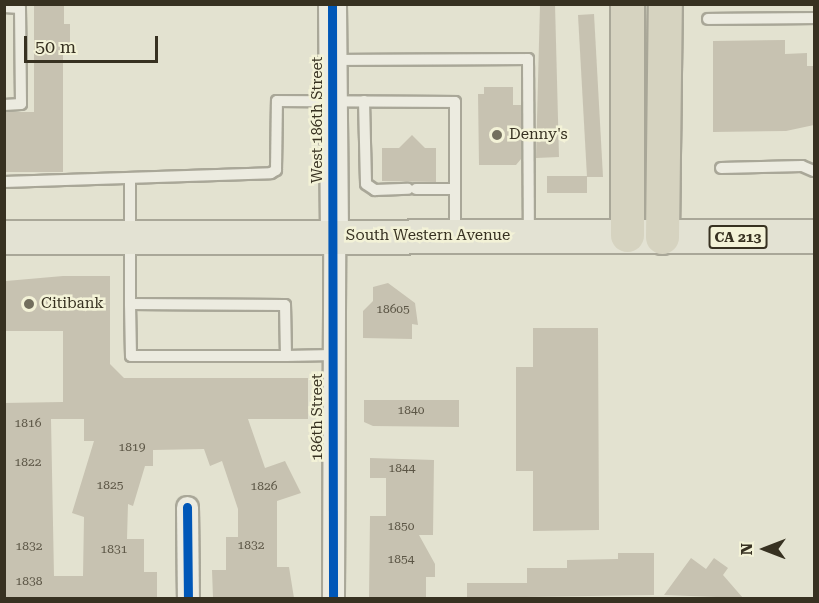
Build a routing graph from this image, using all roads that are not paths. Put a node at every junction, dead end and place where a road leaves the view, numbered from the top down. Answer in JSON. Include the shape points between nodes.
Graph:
{"nodes":[{"id":1,"x":333,"y":4,"type":"edge"},
{"id":2,"x":627,"y":4,"type":"edge"},
{"id":3,"x":665,"y":4,"type":"edge"},
{"id":4,"x":4,"y":8,"type":"edge"},
{"id":5,"x":814,"y":18,"type":"edge"},
{"id":6,"x":708,"y":19,"type":"dead end"},
{"id":7,"x":333,"y":60,"type":"junction"},
{"id":8,"x":333,"y":101,"type":"junction"},
{"id":9,"x":364,"y":101,"type":"junction"},
{"id":10,"x":4,"y":105,"type":"edge"},
{"id":11,"x":814,"y":166,"type":"edge"},
{"id":12,"x":722,"y":168,"type":"dead end"},
{"id":13,"x":130,"y":178,"type":"junction"},
{"id":14,"x":4,"y":182,"type":"edge"},
{"id":15,"x":455,"y":189,"type":"junction"},
{"id":16,"x":334,"y":236,"type":"junction"},
{"id":17,"x":455,"y":236,"type":"junction"},
{"id":18,"x":529,"y":236,"type":"junction"},
{"id":19,"x":627,"y":236,"type":"junction"},
{"id":20,"x":814,"y":236,"type":"edge"},
{"id":21,"x":4,"y":237,"type":"edge"},
{"id":22,"x":130,"y":237,"type":"junction"},
{"id":23,"x":662,"y":237,"type":"junction"},
{"id":24,"x":130,"y":304,"type":"junction"},
{"id":25,"x":286,"y":356,"type":"junction"},
{"id":26,"x":333,"y":356,"type":"junction"},
{"id":27,"x":187,"y":507,"type":"dead end"},
{"id":28,"x":188,"y":598,"type":"edge"},
{"id":29,"x":333,"y":598,"type":"edge"}],
"edges":[{"from":1,"to":7,"type":"street","name":"West 186th Street"},
{"from":2,"to":19,"type":"highway"},
{"from":3,"to":23,"type":"highway"},
{"from":4,"to":10,"type":"lane","via":[[20,8],[21,94],[21,104]]},
{"from":5,"to":6,"type":"lane"},
{"from":7,"to":8,"type":"street","name":"West 186th Street"},
{"from":7,"to":18,"type":"lane","via":[[528,59]]},
{"from":8,"to":9,"type":"lane"},
{"from":8,"to":13,"type":"lane","via":[[276,102],[274,173]]},
{"from":8,"to":16,"type":"street","name":"West 186th Street"},
{"from":9,"to":15,"type":"lane","via":[[366,184],[375,190]]},
{"from":9,"to":15,"type":"lane","via":[[455,102]]},
{"from":11,"to":12,"type":"lane"},
{"from":13,"to":14,"type":"lane"},
{"from":13,"to":22,"type":"lane"},
{"from":15,"to":17,"type":"lane"},
{"from":16,"to":17,"type":"main road","name":"South Western Avenue"},
{"from":16,"to":22,"type":"main road","name":"South Western Avenue"},
{"from":16,"to":26,"type":"street","name":"186th Street"},
{"from":17,"to":18,"type":"main road","name":"South Western Avenue"},
{"from":18,"to":19,"type":"main road","name":"South Western Avenue"},
{"from":19,"to":23,"type":"main road","name":"South Western Avenue"},
{"from":20,"to":23,"type":"main road","name":"South Western Avenue","number":"CA 213"},
{"from":21,"to":22,"type":"main road","name":"South Western Avenue"},
{"from":22,"to":24,"type":"lane"},
{"from":24,"to":25,"type":"lane","via":[[131,356]]},
{"from":24,"to":25,"type":"lane","via":[[285,304]]},
{"from":25,"to":26,"type":"lane"},
{"from":26,"to":29,"type":"street","name":"186th Street"},
{"from":27,"to":28,"type":"street"}]}
